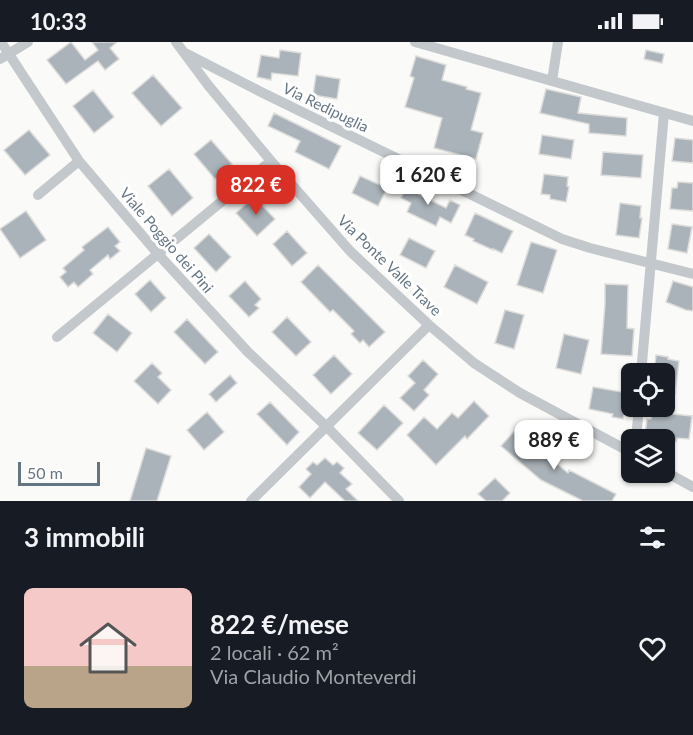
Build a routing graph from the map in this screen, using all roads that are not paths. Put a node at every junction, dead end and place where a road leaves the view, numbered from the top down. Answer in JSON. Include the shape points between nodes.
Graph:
{"nodes":[{"id":1,"x":1,"y":42,"type":"edge"},
{"id":2,"x":28,"y":42,"type":"edge"},
{"id":3,"x":415,"y":42,"type":"edge"},
{"id":4,"x":558,"y":42,"type":"edge"},
{"id":5,"x":179,"y":47,"type":"edge"},
{"id":6,"x":4,"y":56,"type":"edge"},
{"id":7,"x":552,"y":81,"type":"junction"},
{"id":8,"x":664,"y":113,"type":"junction"},
{"id":9,"x":693,"y":121,"type":"edge"},
{"id":10,"x":79,"y":161,"type":"junction"},
{"id":11,"x":270,"y":161,"type":"junction"},
{"id":12,"x":38,"y":195,"type":"dead end"},
{"id":13,"x":158,"y":254,"type":"junction"},
{"id":14,"x":651,"y":263,"type":"junction"},
{"id":15,"x":693,"y":274,"type":"edge"},
{"id":16,"x":429,"y":325,"type":"junction"},
{"id":17,"x":57,"y":337,"type":"dead end"},
{"id":18,"x":642,"y":363,"type":"edge"},
{"id":19,"x":327,"y":426,"type":"junction"},
{"id":20,"x":621,"y":447,"type":"edge"},
{"id":21,"x":675,"y":477,"type":"edge"},
{"id":22,"x":693,"y":487,"type":"edge"},
{"id":23,"x":251,"y":501,"type":"edge"},
{"id":24,"x":399,"y":501,"type":"edge"}],
"edges":[{"from":1,"to":6,"type":"street","name":"Viale Poggio dei Pini"},
{"from":2,"to":6,"type":"street"},
{"from":3,"to":7,"type":"street"},
{"from":4,"to":7,"type":"street"},
{"from":5,"to":11,"type":"street","name":"Via Ponte Valle Trave"},
{"from":5,"to":14,"type":"street","name":"Via Redipuglia","via":[[263,93],[562,239]]},
{"from":6,"to":10,"type":"street","name":"Viale Poggio dei Pini"},
{"from":7,"to":8,"type":"street"},
{"from":8,"to":9,"type":"street"},
{"from":8,"to":14,"type":"street"},
{"from":10,"to":12,"type":"street"},
{"from":10,"to":13,"type":"street","name":"Viale Poggio dei Pini"},
{"from":11,"to":13,"type":"street"},
{"from":11,"to":16,"type":"street","name":"Via Ponte Valle Trave","via":[[350,251]]},
{"from":13,"to":17,"type":"street"},
{"from":13,"to":19,"type":"street","name":"Viale Poggio dei Pini","via":[[247,351]]},
{"from":14,"to":15,"type":"street","name":"Via Redipuglia"},
{"from":14,"to":18,"type":"street"},
{"from":16,"to":19,"type":"street"},
{"from":16,"to":20,"type":"street","name":"Via Ponte Valle Trave","via":[[474,363],[520,393]]},
{"from":19,"to":23,"type":"street"},
{"from":19,"to":24,"type":"street","name":"Viale Poggio dei Pini"},
{"from":21,"to":22,"type":"street"}]}
